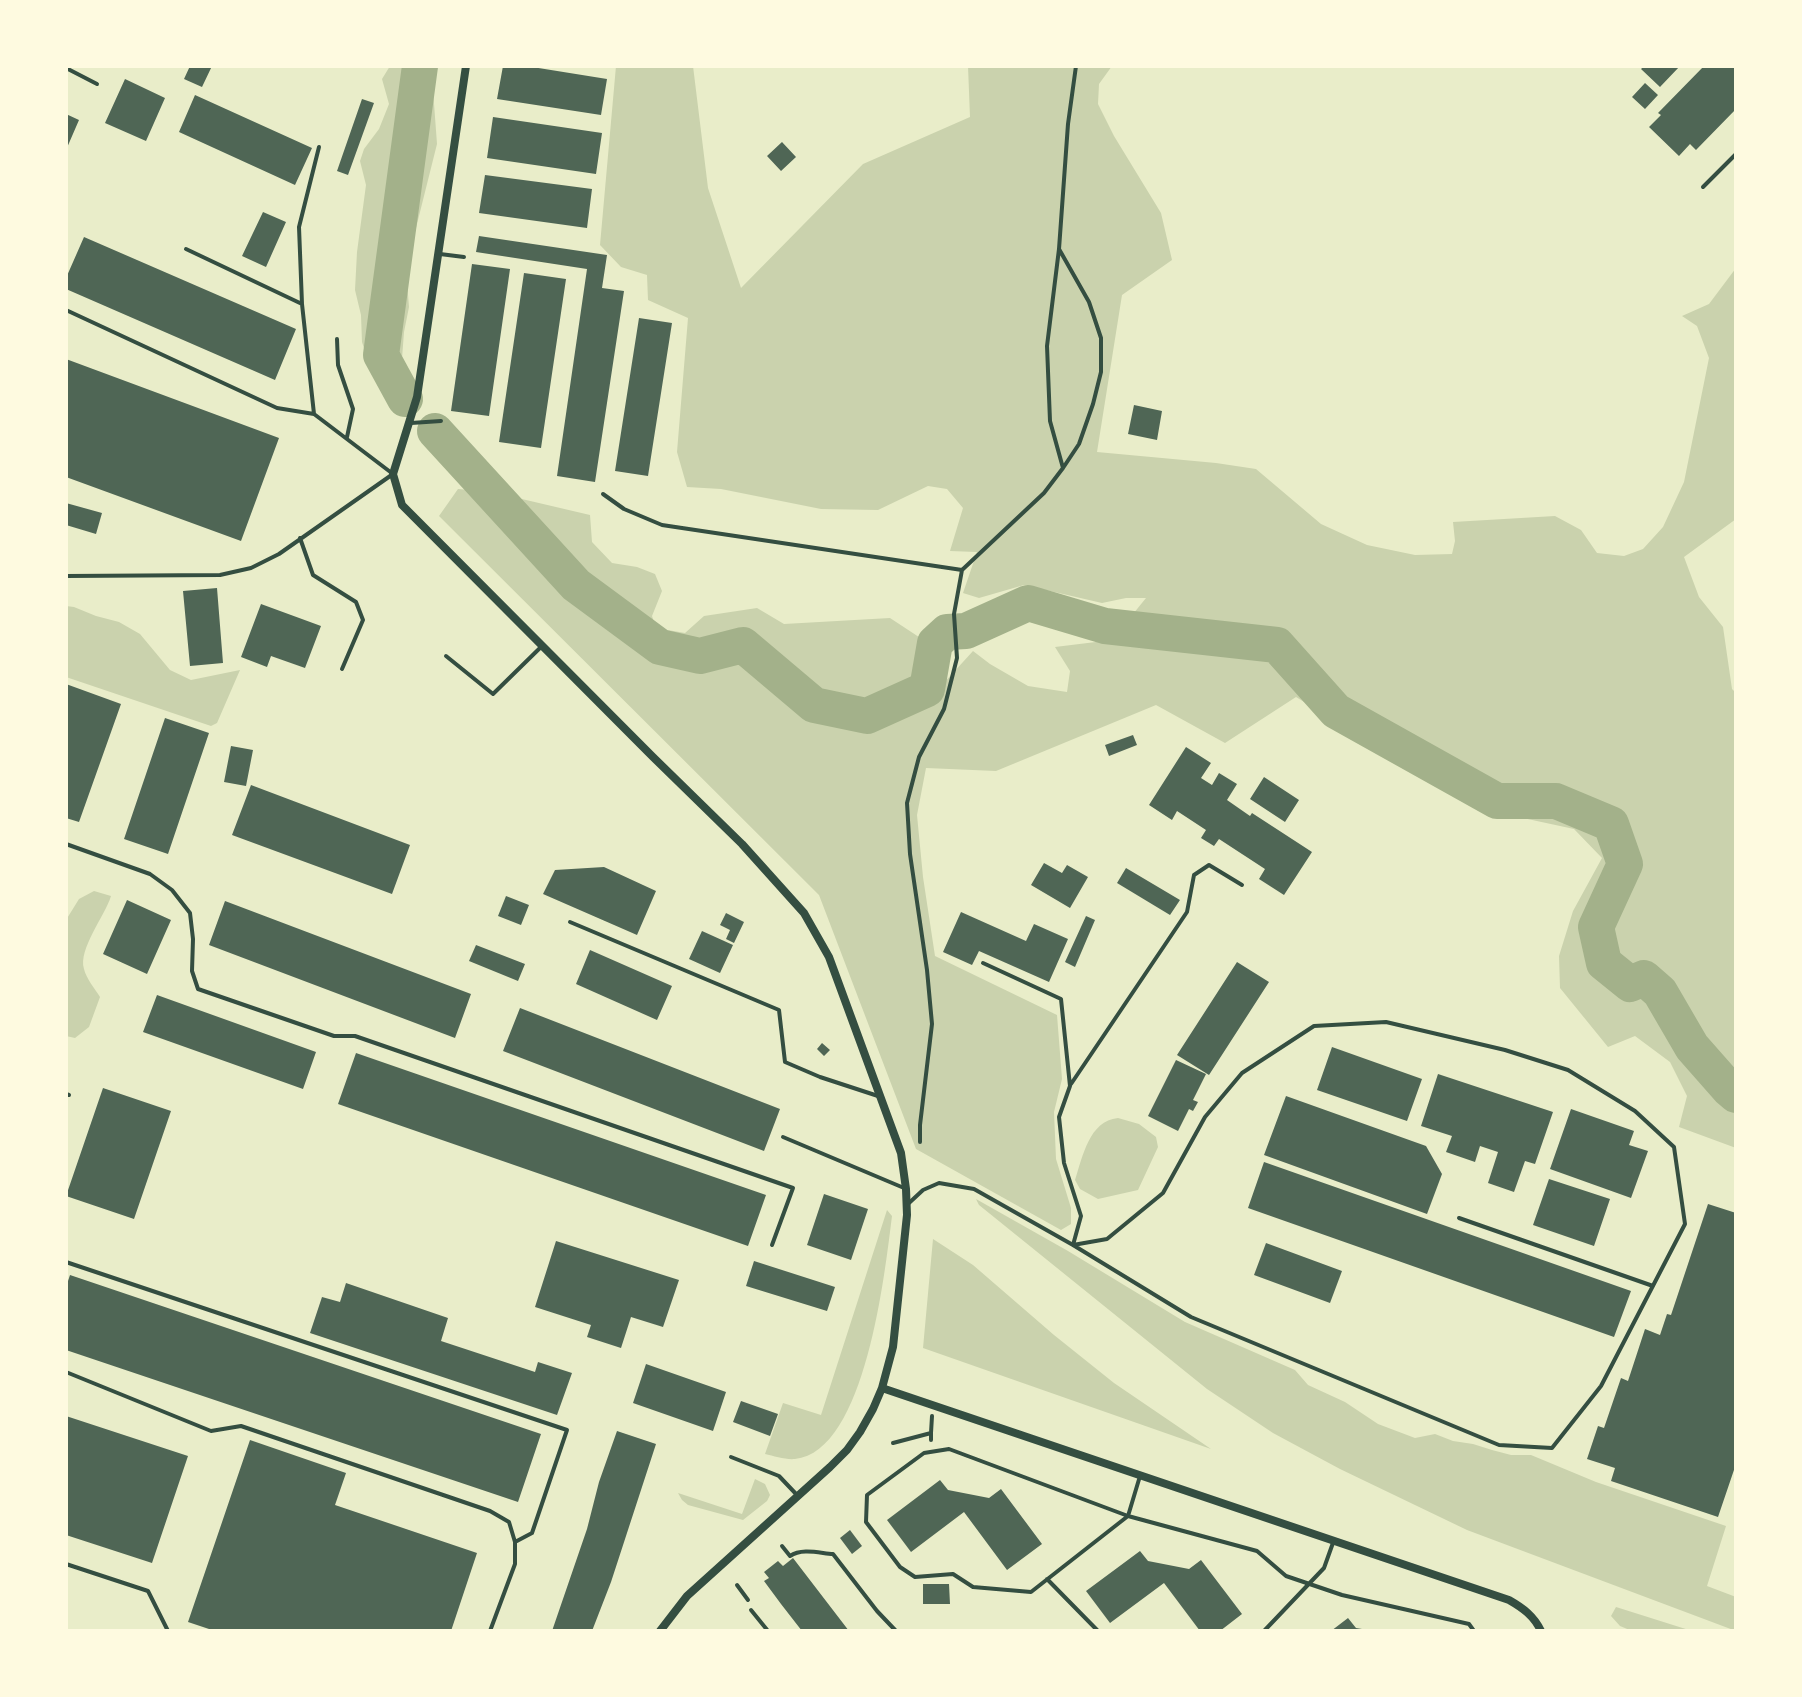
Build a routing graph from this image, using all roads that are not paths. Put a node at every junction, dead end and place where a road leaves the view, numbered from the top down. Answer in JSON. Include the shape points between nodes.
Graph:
{"nodes":[{"id":1,"x":466,"y":66,"type":"edge"},
{"id":2,"x":66,"y":68,"type":"edge"},
{"id":3,"x":97,"y":84,"type":"dead end"},
{"id":4,"x":319,"y":147,"type":"dead end"},
{"id":5,"x":1736,"y":154,"type":"edge"},
{"id":6,"x":1703,"y":187,"type":"dead end"},
{"id":7,"x":186,"y":249,"type":"dead end"},
{"id":8,"x":438,"y":254,"type":"junction"},
{"id":9,"x":464,"y":257,"type":"dead end"},
{"id":10,"x":302,"y":304,"type":"junction"},
{"id":11,"x":66,"y":310,"type":"edge"},
{"id":12,"x":337,"y":339,"type":"dead end"},
{"id":13,"x":314,"y":414,"type":"junction"},
{"id":14,"x":441,"y":421,"type":"dead end"},
{"id":15,"x":409,"y":423,"type":"junction"},
{"id":16,"x":347,"y":437,"type":"junction"},
{"id":17,"x":393,"y":474,"type":"junction"},
{"id":18,"x":300,"y":538,"type":"junction"},
{"id":19,"x":66,"y":576,"type":"edge"},
{"id":20,"x":542,"y":646,"type":"junction"},
{"id":21,"x":446,"y":656,"type":"dead end"},
{"id":22,"x":342,"y":669,"type":"dead end"},
{"id":23,"x":66,"y":844,"type":"edge"},
{"id":24,"x":1242,"y":885,"type":"dead end"},
{"id":25,"x":570,"y":922,"type":"dead end"},
{"id":26,"x":983,"y":963,"type":"dead end"},
{"id":27,"x":1070,"y":1086,"type":"junction"},
{"id":28,"x":880,"y":1096,"type":"junction"},
{"id":29,"x":783,"y":1137,"type":"dead end"},
{"id":30,"x":906,"y":1189,"type":"junction"},
{"id":31,"x":907,"y":1204,"type":"junction"},
{"id":32,"x":1459,"y":1218,"type":"dead end"},
{"id":33,"x":772,"y":1245,"type":"dead end"},
{"id":34,"x":1073,"y":1245,"type":"junction"},
{"id":35,"x":66,"y":1262,"type":"edge"},
{"id":36,"x":1653,"y":1286,"type":"junction"},
{"id":37,"x":66,"y":1372,"type":"edge"},
{"id":38,"x":882,"y":1388,"type":"junction"},
{"id":39,"x":731,"y":1457,"type":"dead end"},
{"id":40,"x":1141,"y":1474,"type":"junction"},
{"id":41,"x":798,"y":1496,"type":"junction"},
{"id":42,"x":1128,"y":1516,"type":"junction"},
{"id":43,"x":1334,"y":1540,"type":"junction"},
{"id":44,"x":515,"y":1542,"type":"junction"},
{"id":45,"x":66,"y":1564,"type":"edge"},
{"id":46,"x":1047,"y":1579,"type":"junction"},
{"id":47,"x":1310,"y":1584,"type":"junction"},
{"id":48,"x":751,"y":1610,"type":"road end"},
{"id":49,"x":168,"y":1631,"type":"edge"},
{"id":50,"x":490,"y":1631,"type":"edge"},
{"id":51,"x":660,"y":1631,"type":"edge"},
{"id":52,"x":768,"y":1631,"type":"edge"},
{"id":53,"x":1098,"y":1631,"type":"edge"},
{"id":54,"x":1264,"y":1631,"type":"edge"},
{"id":55,"x":1474,"y":1631,"type":"edge"},
{"id":56,"x":1541,"y":1631,"type":"edge"}],
"edges":[{"from":1,"to":8,"type":"street"},
{"from":2,"to":3,"type":"lane"},
{"from":4,"to":10,"type":"lane","via":[[299,227]]},
{"from":5,"to":6,"type":"lane"},
{"from":7,"to":10,"type":"lane"},
{"from":8,"to":9,"type":"lane"},
{"from":8,"to":15,"type":"street"},
{"from":10,"to":13,"type":"lane"},
{"from":11,"to":13,"type":"lane","via":[[277,408]]},
{"from":12,"to":16,"type":"lane","via":[[338,365],[353,409]]},
{"from":13,"to":16,"type":"lane"},
{"from":14,"to":15,"type":"lane"},
{"from":15,"to":17,"type":"street"},
{"from":16,"to":17,"type":"lane"},
{"from":17,"to":18,"type":"lane"},
{"from":17,"to":20,"type":"street","via":[[402,505]]},
{"from":18,"to":19,"type":"lane","via":[[251,568],[220,575]]},
{"from":18,"to":22,"type":"lane","via":[[313,575],[356,602],[363,620]]},
{"from":20,"to":21,"type":"lane","via":[[493,694]]},
{"from":20,"to":28,"type":"street","via":[[742,844],[804,913],[829,957]]},
{"from":23,"to":33,"type":"lane","via":[[150,874],[172,890],[190,913],[192,971],[198,989],[334,1036],[355,1036],[793,1188]]},
{"from":24,"to":27,"type":"lane","via":[[1209,865],[1194,875],[1187,912]]},
{"from":25,"to":28,"type":"lane","via":[[779,1010],[785,1062]]},
{"from":26,"to":27,"type":"lane","via":[[1061,999]]},
{"from":27,"to":34,"type":"lane","via":[[1059,1117],[1064,1163],[1081,1216]]},
{"from":28,"to":30,"type":"street","via":[[901,1153]]},
{"from":29,"to":30,"type":"lane"},
{"from":30,"to":31,"type":"street"},
{"from":31,"to":34,"type":"lane","via":[[939,1183],[974,1189]]},
{"from":31,"to":38,"type":"street","via":[[893,1347]]},
{"from":32,"to":36,"type":"lane"},
{"from":34,"to":36,"type":"lane","via":[[1191,1317],[1499,1445],[1552,1448],[1601,1386]]},
{"from":34,"to":36,"type":"lane","via":[[1107,1239],[1163,1193],[1205,1117],[1242,1073],[1314,1026],[1386,1022],[1568,1070],[1635,1111],[1674,1147],[1685,1224]]},
{"from":35,"to":44,"type":"lane","via":[[567,1430],[532,1533]]},
{"from":37,"to":44,"type":"lane","via":[[211,1431],[241,1426],[490,1511],[509,1522]]},
{"from":38,"to":40,"type":"street"},
{"from":38,"to":41,"type":"street","via":[[847,1450]]},
{"from":39,"to":41,"type":"lane","via":[[779,1476]]},
{"from":40,"to":42,"type":"lane"},
{"from":40,"to":43,"type":"street"},
{"from":41,"to":51,"type":"street","via":[[687,1596]]},
{"from":42,"to":46,"type":"lane"},
{"from":42,"to":46,"type":"lane","via":[[949,1449],[924,1453],[867,1495],[866,1522],[900,1567],[915,1577],[953,1574],[973,1587],[1031,1592]]},
{"from":42,"to":47,"type":"lane","via":[[1257,1551],[1286,1576]]},
{"from":43,"to":47,"type":"lane","via":[[1324,1568]]},
{"from":43,"to":56,"type":"street","via":[[1509,1600]]},
{"from":44,"to":50,"type":"lane","via":[[515,1564]]},
{"from":45,"to":49,"type":"lane","via":[[148,1591]]},
{"from":46,"to":53,"type":"lane"},
{"from":47,"to":54,"type":"lane"},
{"from":47,"to":55,"type":"lane","via":[[1469,1624]]},
{"from":48,"to":52,"type":"lane"}]}
